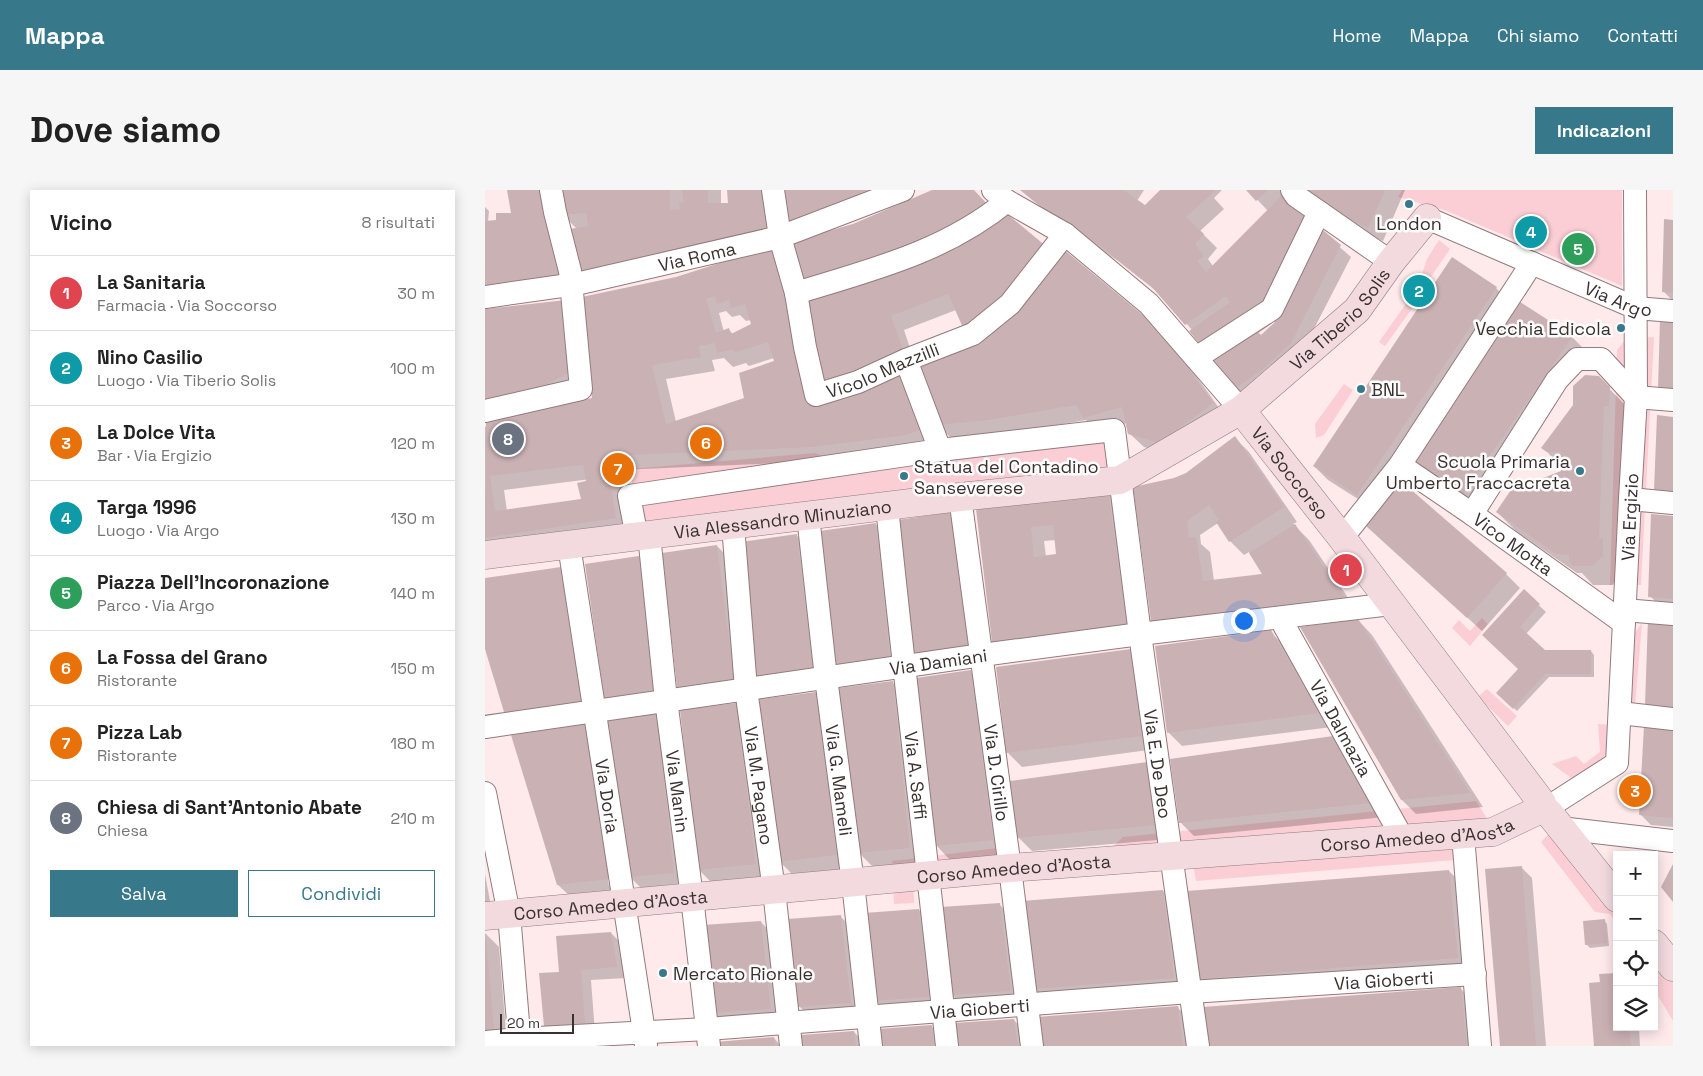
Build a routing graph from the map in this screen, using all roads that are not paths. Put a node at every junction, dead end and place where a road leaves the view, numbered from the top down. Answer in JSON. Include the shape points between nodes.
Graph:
{"nodes":[{"id":1,"x":551,"y":190,"type":"edge"},
{"id":2,"x":773,"y":190,"type":"edge"},
{"id":3,"x":903,"y":190,"type":"edge"},
{"id":4,"x":1292,"y":190,"type":"edge"},
{"id":5,"x":1635,"y":190,"type":"edge"},
{"id":6,"x":1000,"y":196,"type":"edge"},
{"id":7,"x":1319,"y":212,"type":"junction"},
{"id":8,"x":1427,"y":218,"type":"joint"},
{"id":9,"x":1065,"y":234,"type":"junction"},
{"id":10,"x":780,"y":237,"type":"junction"},
{"id":11,"x":1391,"y":262,"type":"junction"},
{"id":12,"x":1532,"y":263,"type":"junction"},
{"id":13,"x":570,"y":285,"type":"junction"},
{"id":14,"x":796,"y":294,"type":"junction"},
{"id":15,"x":485,"y":298,"type":"edge"},
{"id":16,"x":1636,"y":308,"type":"junction"},
{"id":17,"x":1673,"y":311,"type":"edge"},
{"id":18,"x":1196,"y":358,"type":"junction"},
{"id":19,"x":906,"y":360,"type":"junction"},
{"id":20,"x":1636,"y":396,"type":"junction"},
{"id":21,"x":1673,"y":400,"type":"edge"},
{"id":22,"x":1241,"y":410,"type":"junction"},
{"id":23,"x":485,"y":411,"type":"edge"},
{"id":24,"x":939,"y":450,"type":"junction"},
{"id":25,"x":1400,"y":465,"type":"junction"},
{"id":26,"x":1120,"y":480,"type":"junction"},
{"id":27,"x":960,"y":497,"type":"junction"},
{"id":28,"x":1630,"y":499,"type":"junction"},
{"id":29,"x":1673,"y":503,"type":"edge"},
{"id":30,"x":887,"y":506,"type":"junction"},
{"id":31,"x":1472,"y":514,"type":"junction"},
{"id":32,"x":808,"y":516,"type":"junction"},
{"id":33,"x":733,"y":525,"type":"junction"},
{"id":34,"x":643,"y":536,"type":"junction"},
{"id":35,"x":1342,"y":538,"type":"junction"},
{"id":36,"x":569,"y":545,"type":"junction"},
{"id":37,"x":485,"y":555,"type":"edge"},
{"id":38,"x":1391,"y":604,"type":"junction"},
{"id":39,"x":1673,"y":614,"type":"edge"},
{"id":40,"x":1624,"y":616,"type":"junction"},
{"id":41,"x":1280,"y":618,"type":"junction"},
{"id":42,"x":1140,"y":634,"type":"junction"},
{"id":43,"x":982,"y":655,"type":"junction"},
{"id":44,"x":903,"y":667,"type":"junction"},
{"id":45,"x":826,"y":678,"type":"junction"},
{"id":46,"x":746,"y":689,"type":"junction"},
{"id":47,"x":666,"y":700,"type":"junction"},
{"id":48,"x":594,"y":711,"type":"junction"},
{"id":49,"x":1620,"y":713,"type":"junction"},
{"id":50,"x":1673,"y":719,"type":"edge"},
{"id":51,"x":485,"y":728,"type":"edge"},
{"id":52,"x":485,"y":793,"type":"edge"},
{"id":53,"x":1548,"y":812,"type":"junction"},
{"id":54,"x":1463,"y":835,"type":"junction"},
{"id":55,"x":1403,"y":839,"type":"junction"},
{"id":56,"x":1673,"y":841,"type":"edge"},
{"id":57,"x":1172,"y":856,"type":"junction"},
{"id":58,"x":1010,"y":868,"type":"junction"},
{"id":59,"x":929,"y":876,"type":"junction"},
{"id":60,"x":853,"y":883,"type":"junction"},
{"id":61,"x":774,"y":890,"type":"junction"},
{"id":62,"x":1615,"y":896,"type":"edge"},
{"id":63,"x":692,"y":897,"type":"junction"},
{"id":64,"x":623,"y":903,"type":"junction"},
{"id":65,"x":497,"y":915,"type":"edge"},
{"id":66,"x":1658,"y":949,"type":"edge"},
{"id":67,"x":1673,"y":967,"type":"edge"},
{"id":68,"x":1475,"y":974,"type":"junction"},
{"id":69,"x":1190,"y":992,"type":"junction"},
{"id":70,"x":1027,"y":1004,"type":"junction"},
{"id":71,"x":943,"y":1012,"type":"junction"},
{"id":72,"x":868,"y":1017,"type":"junction"},
{"id":73,"x":788,"y":1023,"type":"junction"},
{"id":74,"x":708,"y":1038,"type":"edge"},
{"id":75,"x":645,"y":1039,"type":"edge"},
{"id":76,"x":485,"y":1042,"type":"edge"},
{"id":77,"x":519,"y":1043,"type":"edge"},
{"id":78,"x":791,"y":1046,"type":"edge"},
{"id":79,"x":871,"y":1046,"type":"edge"},
{"id":80,"x":947,"y":1046,"type":"edge"},
{"id":81,"x":1032,"y":1046,"type":"edge"},
{"id":82,"x":1198,"y":1046,"type":"edge"},
{"id":83,"x":1481,"y":1046,"type":"edge"}],
"edges":[{"from":1,"to":13,"type":"street","via":[[570,271]]},
{"from":2,"to":10,"type":"street","name":"Vicolo Mazzilli"},
{"from":3,"to":10,"type":"street","name":"Via Roma"},
{"from":4,"to":7,"type":"street"},
{"from":5,"to":16,"type":"street","name":"Via Ergizio"},
{"from":6,"to":9,"type":"street","name":"Via Soccorso"},
{"from":6,"to":14,"type":"street","via":[[985,219],[958,236],[894,263]]},
{"from":7,"to":11,"type":"street"},
{"from":7,"to":18,"type":"street","via":[[1272,309]]},
{"from":8,"to":11,"type":"street","name":"Via Tiberio Solis"},
{"from":8,"to":12,"type":"street","name":"Via Argo"},
{"from":9,"to":18,"type":"street","name":"Via Soccorso","via":[[1149,304]]},
{"from":9,"to":19,"type":"street","name":"Vicolo Mazzilli","via":[[1009,304],[973,334]]},
{"from":10,"to":13,"type":"street","name":"Via Roma"},
{"from":10,"to":14,"type":"street","name":"Vicolo Mazzilli"},
{"from":11,"to":22,"type":"street","name":"Via Tiberio Solis","via":[[1357,310]]},
{"from":12,"to":16,"type":"street","name":"Via Argo"},
{"from":12,"to":25,"type":"street"},
{"from":13,"to":15,"type":"street","name":"Via Roma"},
{"from":13,"to":23,"type":"street","via":[[581,389]]},
{"from":14,"to":19,"type":"street","name":"Vicolo Mazzilli","via":[[816,394],[858,382]]},
{"from":16,"to":17,"type":"street","name":"Via Argo"},
{"from":16,"to":20,"type":"street","name":"Via Ergizio"},
{"from":18,"to":22,"type":"street","name":"Via Soccorso"},
{"from":19,"to":24,"type":"street"},
{"from":20,"to":21,"type":"street"},
{"from":20,"to":28,"type":"street","name":"Via Ergizio"},
{"from":20,"to":31,"type":"street","via":[[1601,360],[1577,359],[1557,380]]},
{"from":22,"to":26,"type":"street","name":"Via Alessandro Minuziano"},
{"from":22,"to":35,"type":"street","name":"Via Soccorso"},
{"from":24,"to":26,"type":"street","name":"Via E. De Deo","via":[[1114,430]]},
{"from":24,"to":34,"type":"street","name":"Via Manin","via":[[629,496]]},
{"from":25,"to":31,"type":"street","name":"Vico Motta"},
{"from":25,"to":35,"type":"street"},
{"from":26,"to":27,"type":"street","name":"Via Alessandro Minuziano"},
{"from":26,"to":42,"type":"street","name":"Via E. De Deo"},
{"from":27,"to":30,"type":"street","name":"Via Alessandro Minuziano"},
{"from":27,"to":43,"type":"street","name":"Via D. Cirillo"},
{"from":28,"to":29,"type":"street"},
{"from":28,"to":40,"type":"street","name":"Via Ergizio"},
{"from":30,"to":32,"type":"street","name":"Via Alessandro Minuziano"},
{"from":30,"to":44,"type":"street","name":"Via A. Saffi"},
{"from":31,"to":40,"type":"street","name":"Vico Motta"},
{"from":32,"to":33,"type":"street","name":"Via Alessandro Minuziano"},
{"from":32,"to":45,"type":"street","name":"Via G. Mameli"},
{"from":33,"to":34,"type":"street","name":"Via Alessandro Minuziano"},
{"from":33,"to":46,"type":"street","name":"Via M. Pagano"},
{"from":34,"to":36,"type":"street","name":"Via Alessandro Minuziano"},
{"from":34,"to":47,"type":"street","name":"Via Manin"},
{"from":35,"to":38,"type":"street","name":"Via Soccorso"},
{"from":36,"to":37,"type":"street","name":"Via Alessandro Minuziano"},
{"from":36,"to":48,"type":"street","name":"Via Doria"},
{"from":38,"to":41,"type":"street","name":"Via Damiani"},
{"from":38,"to":53,"type":"street","name":"Via Soccorso"},
{"from":39,"to":40,"type":"street"},
{"from":40,"to":49,"type":"street","name":"Via Ergizio"},
{"from":41,"to":42,"type":"street","name":"Via Damiani"},
{"from":41,"to":55,"type":"street","name":"Via Dalmazia"},
{"from":42,"to":43,"type":"street","name":"Via Damiani"},
{"from":42,"to":57,"type":"street","name":"Via E. De Deo"},
{"from":43,"to":44,"type":"street","name":"Via Damiani"},
{"from":43,"to":58,"type":"street","name":"Via D. Cirillo"},
{"from":44,"to":45,"type":"street","name":"Via Damiani"},
{"from":44,"to":59,"type":"street","name":"Via A. Saffi"},
{"from":45,"to":46,"type":"street","name":"Via Damiani"},
{"from":45,"to":60,"type":"street","name":"Via G. Mameli"},
{"from":46,"to":47,"type":"street","name":"Via Damiani"},
{"from":46,"to":61,"type":"street","name":"Via M. Pagano"},
{"from":47,"to":48,"type":"street","name":"Via Damiani"},
{"from":47,"to":63,"type":"street","name":"Via Manin"},
{"from":48,"to":51,"type":"street","name":"Via Damiani"},
{"from":48,"to":64,"type":"street","name":"Via Doria"},
{"from":49,"to":50,"type":"street"},
{"from":49,"to":53,"type":"street","name":"Via Ergizio","via":[[1617,763]]},
{"from":52,"to":65,"type":"street"},
{"from":53,"to":54,"type":"street","name":"Corso Amedeo d'Aosta","via":[[1493,832]]},
{"from":53,"to":56,"type":"street"},
{"from":53,"to":62,"type":"street","name":"Via Soccorso"},
{"from":54,"to":55,"type":"street","name":"Corso Amedeo d'Aosta"},
{"from":54,"to":68,"type":"street"},
{"from":55,"to":57,"type":"street","name":"Corso Amedeo d'Aosta"},
{"from":57,"to":58,"type":"street","name":"Corso Amedeo d'Aosta"},
{"from":57,"to":69,"type":"street","name":"Via E. De Deo"},
{"from":58,"to":59,"type":"street","name":"Corso Amedeo d'Aosta"},
{"from":58,"to":70,"type":"street","name":"Via D. Cirillo"},
{"from":59,"to":60,"type":"street","name":"Corso Amedeo d'Aosta"},
{"from":59,"to":71,"type":"street","name":"Via A. Saffi"},
{"from":60,"to":61,"type":"street","name":"Corso Amedeo d'Aosta"},
{"from":60,"to":72,"type":"street","name":"Via G. Mameli"},
{"from":61,"to":63,"type":"street","name":"Corso Amedeo d'Aosta"},
{"from":61,"to":73,"type":"street","name":"Via M. Pagano"},
{"from":63,"to":64,"type":"street","name":"Corso Amedeo d'Aosta"},
{"from":63,"to":74,"type":"street","name":"Via Manin"},
{"from":64,"to":65,"type":"street","name":"Corso Amedeo d'Aosta"},
{"from":64,"to":75,"type":"street","name":"Via Doria"},
{"from":65,"to":77,"type":"street"},
{"from":66,"to":67,"type":"street"},
{"from":68,"to":69,"type":"street","name":"Via Gioberti"},
{"from":68,"to":83,"type":"street"},
{"from":69,"to":70,"type":"street","name":"Via Gioberti"},
{"from":69,"to":82,"type":"street","name":"Via E. De Deo"},
{"from":70,"to":71,"type":"street","name":"Via Gioberti"},
{"from":70,"to":81,"type":"street","name":"Via D. Cirillo"},
{"from":71,"to":72,"type":"street","name":"Via Gioberti"},
{"from":71,"to":80,"type":"street","name":"Via A. Saffi"},
{"from":72,"to":73,"type":"street","name":"Via Gioberti"},
{"from":72,"to":79,"type":"street","name":"Via G. Mameli"},
{"from":73,"to":74,"type":"street","name":"Via Gioberti"},
{"from":73,"to":78,"type":"street","name":"Via M. Pagano"},
{"from":74,"to":75,"type":"street","name":"Via Gioberti"},
{"from":75,"to":77,"type":"street","name":"Via Gioberti"},
{"from":76,"to":77,"type":"street","name":"Via Gioberti"}]}
